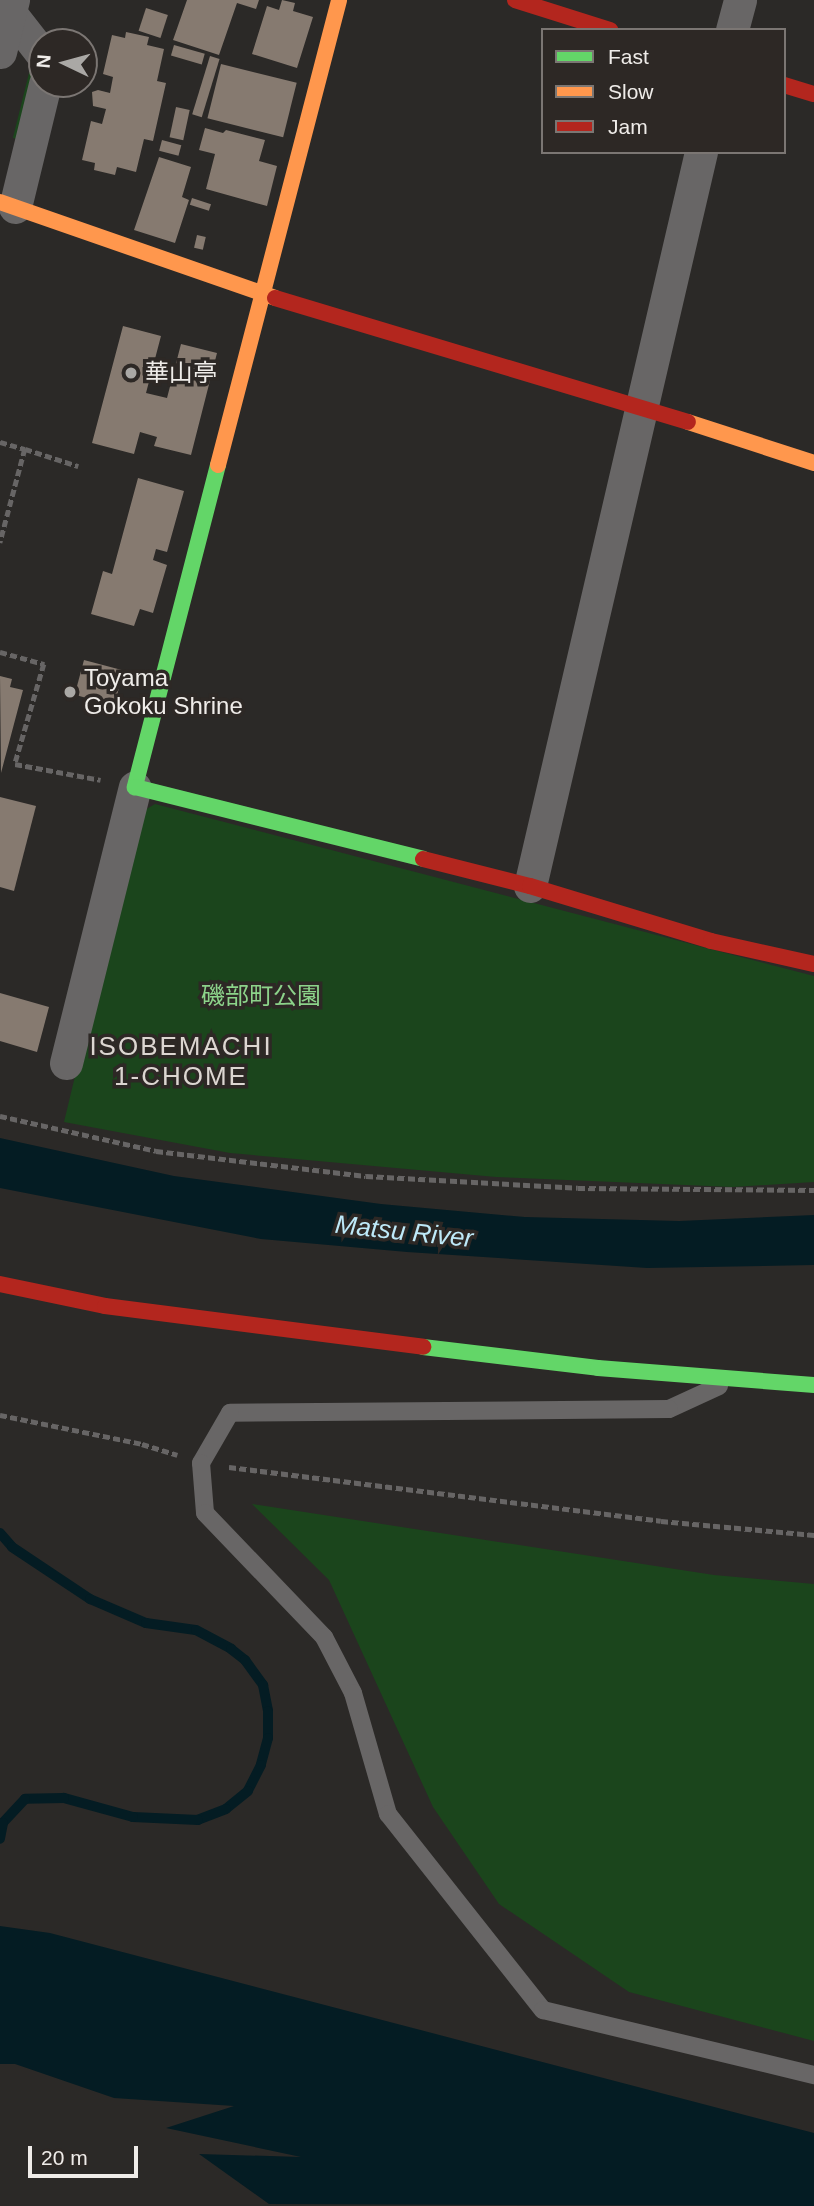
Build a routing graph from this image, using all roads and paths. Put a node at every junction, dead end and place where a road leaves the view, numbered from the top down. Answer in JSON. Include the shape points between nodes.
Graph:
{"nodes":[{"id":1,"x":339,"y":0,"type":"edge"},
{"id":2,"x":515,"y":0,"type":"edge"},
{"id":3,"x":740,"y":0,"type":"edge"},
{"id":4,"x":11,"y":6,"type":"edge"},
{"id":5,"x":604,"y":28,"type":"edge"},
{"id":6,"x":733,"y":28,"type":"edge"},
{"id":7,"x":28,"y":32,"type":"edge"},
{"id":8,"x":0,"y":52,"type":"edge"},
{"id":9,"x":786,"y":86,"type":"edge"},
{"id":10,"x":814,"y":94,"type":"edge"},
{"id":11,"x":41,"y":98,"type":"edge"},
{"id":12,"x":701,"y":154,"type":"edge"},
{"id":13,"x":7,"y":205,"type":"edge"},
{"id":14,"x":261,"y":294,"type":"junction"},
{"id":15,"x":640,"y":407,"type":"junction"},
{"id":16,"x":0,"y":442,"type":"edge"},
{"id":17,"x":25,"y":449,"type":"junction"},
{"id":18,"x":814,"y":463,"type":"edge"},
{"id":19,"x":78,"y":466,"type":"dead end"},
{"id":20,"x":0,"y":543,"type":"edge"},
{"id":21,"x":0,"y":652,"type":"edge"},
{"id":22,"x":135,"y":787,"type":"junction"},
{"id":23,"x":530,"y":886,"type":"junction"},
{"id":24,"x":814,"y":964,"type":"edge"},
{"id":25,"x":66,"y":1063,"type":"dead end"},
{"id":26,"x":0,"y":1116,"type":"edge"},
{"id":27,"x":814,"y":1190,"type":"edge"},
{"id":28,"x":0,"y":1284,"type":"edge"},
{"id":29,"x":738,"y":1378,"type":"junction"},
{"id":30,"x":814,"y":1385,"type":"edge"},
{"id":31,"x":0,"y":1415,"type":"edge"},
{"id":32,"x":201,"y":1463,"type":"junction"},
{"id":33,"x":814,"y":1535,"type":"edge"},
{"id":34,"x":814,"y":2074,"type":"edge"}],
"edges":[{"from":1,"to":14,"type":"street"},
{"from":2,"to":5,"type":"street"},
{"from":3,"to":6,"type":"street"},
{"from":4,"to":7,"type":"street"},
{"from":4,"to":8,"type":"street"},
{"from":9,"to":10,"type":"street"},
{"from":11,"to":13,"type":"street"},
{"from":12,"to":15,"type":"street"},
{"from":13,"to":14,"type":"street"},
{"from":14,"to":15,"type":"street"},
{"from":14,"to":22,"type":"street"},
{"from":15,"to":18,"type":"street"},
{"from":15,"to":23,"type":"street"},
{"from":16,"to":17,"type":"path"},
{"from":17,"to":19,"type":"path"},
{"from":17,"to":20,"type":"path"},
{"from":21,"to":22,"type":"path","via":[[44,664],[15,764]]},
{"from":22,"to":23,"type":"street"},
{"from":22,"to":25,"type":"street"},
{"from":23,"to":24,"type":"street","via":[[711,941]]},
{"from":26,"to":27,"type":"path","via":[[156,1151],[366,1176],[578,1188]]},
{"from":28,"to":29,"type":"street","via":[[106,1306],[278,1329],[598,1368]]},
{"from":29,"to":30,"type":"street"},
{"from":29,"to":32,"type":"lane","via":[[668,1409],[230,1413]]},
{"from":31,"to":32,"type":"path","via":[[142,1444]]},
{"from":32,"to":33,"type":"path","via":[[661,1521]]},
{"from":32,"to":34,"type":"lane","via":[[205,1513],[324,1637],[353,1693],[388,1814],[543,2010]]}]}
